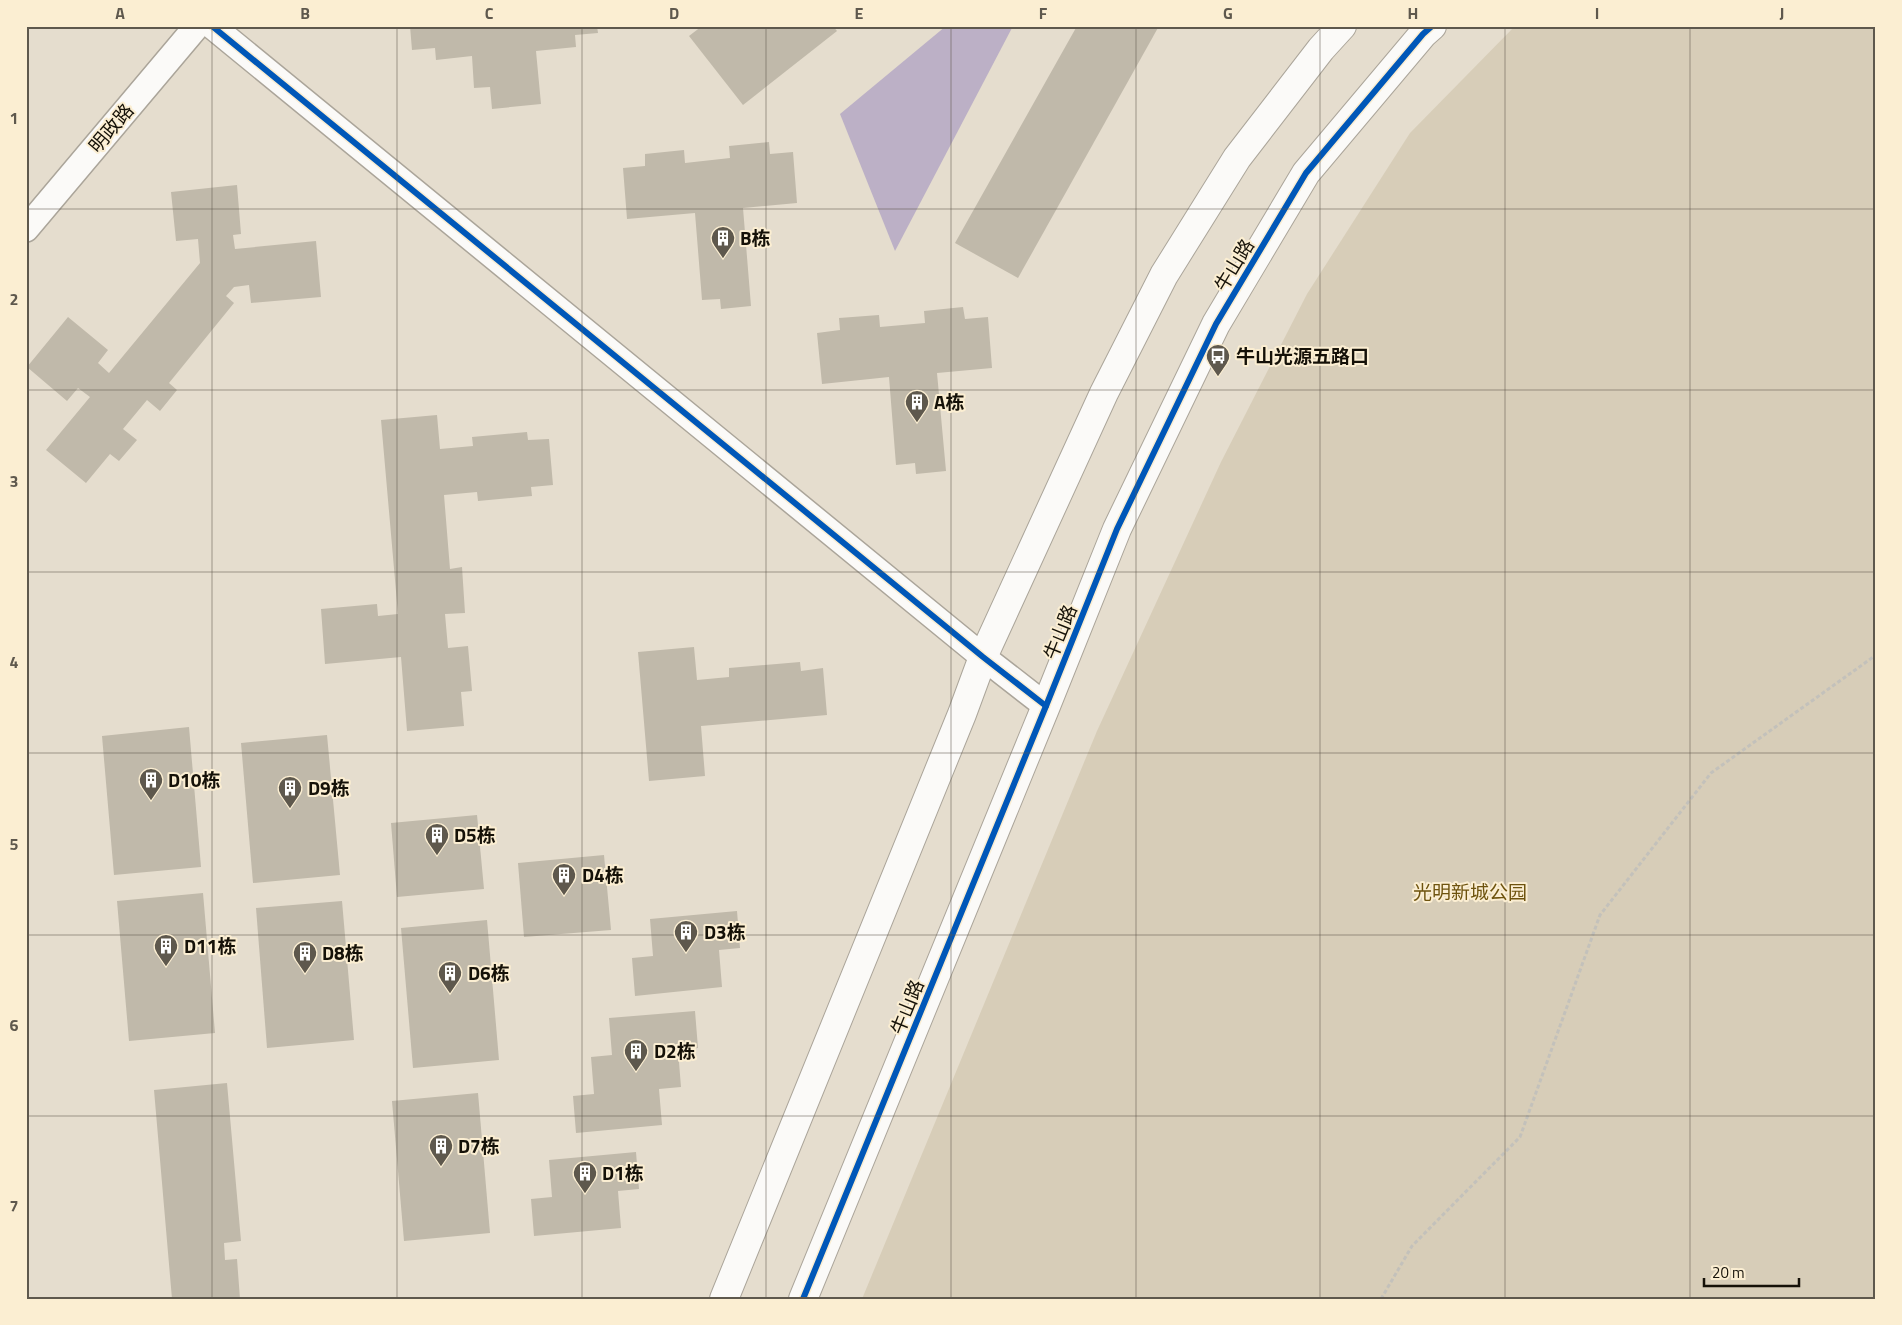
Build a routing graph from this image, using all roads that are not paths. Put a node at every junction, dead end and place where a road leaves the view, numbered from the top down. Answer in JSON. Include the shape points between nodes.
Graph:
{"nodes":[{"id":1,"x":196,"y":26,"type":"edge"},
{"id":2,"x":212,"y":26,"type":"edge"},
{"id":3,"x":1342,"y":26,"type":"edge"},
{"id":4,"x":1432,"y":26,"type":"edge"},
{"id":5,"x":26,"y":229,"type":"edge"},
{"id":6,"x":983,"y":657,"type":"junction"},
{"id":7,"x":1046,"y":706,"type":"junction"},
{"id":8,"x":724,"y":1299,"type":"edge"},
{"id":9,"x":803,"y":1299,"type":"edge"}],
"edges":[{"from":1,"to":5,"type":"street","name":"明政路"},
{"from":2,"to":6,"type":"street"},
{"from":3,"to":6,"type":"street","via":[[1321,48],[1237,158],[1164,275],[1104,393]]},
{"from":4,"to":7,"type":"street","name":"牛山路","via":[[1306,173],[1216,324],[1117,529]]},
{"from":6,"to":7,"type":"street"},
{"from":6,"to":8,"type":"street"},
{"from":7,"to":9,"type":"street","name":"牛山路"}]}
